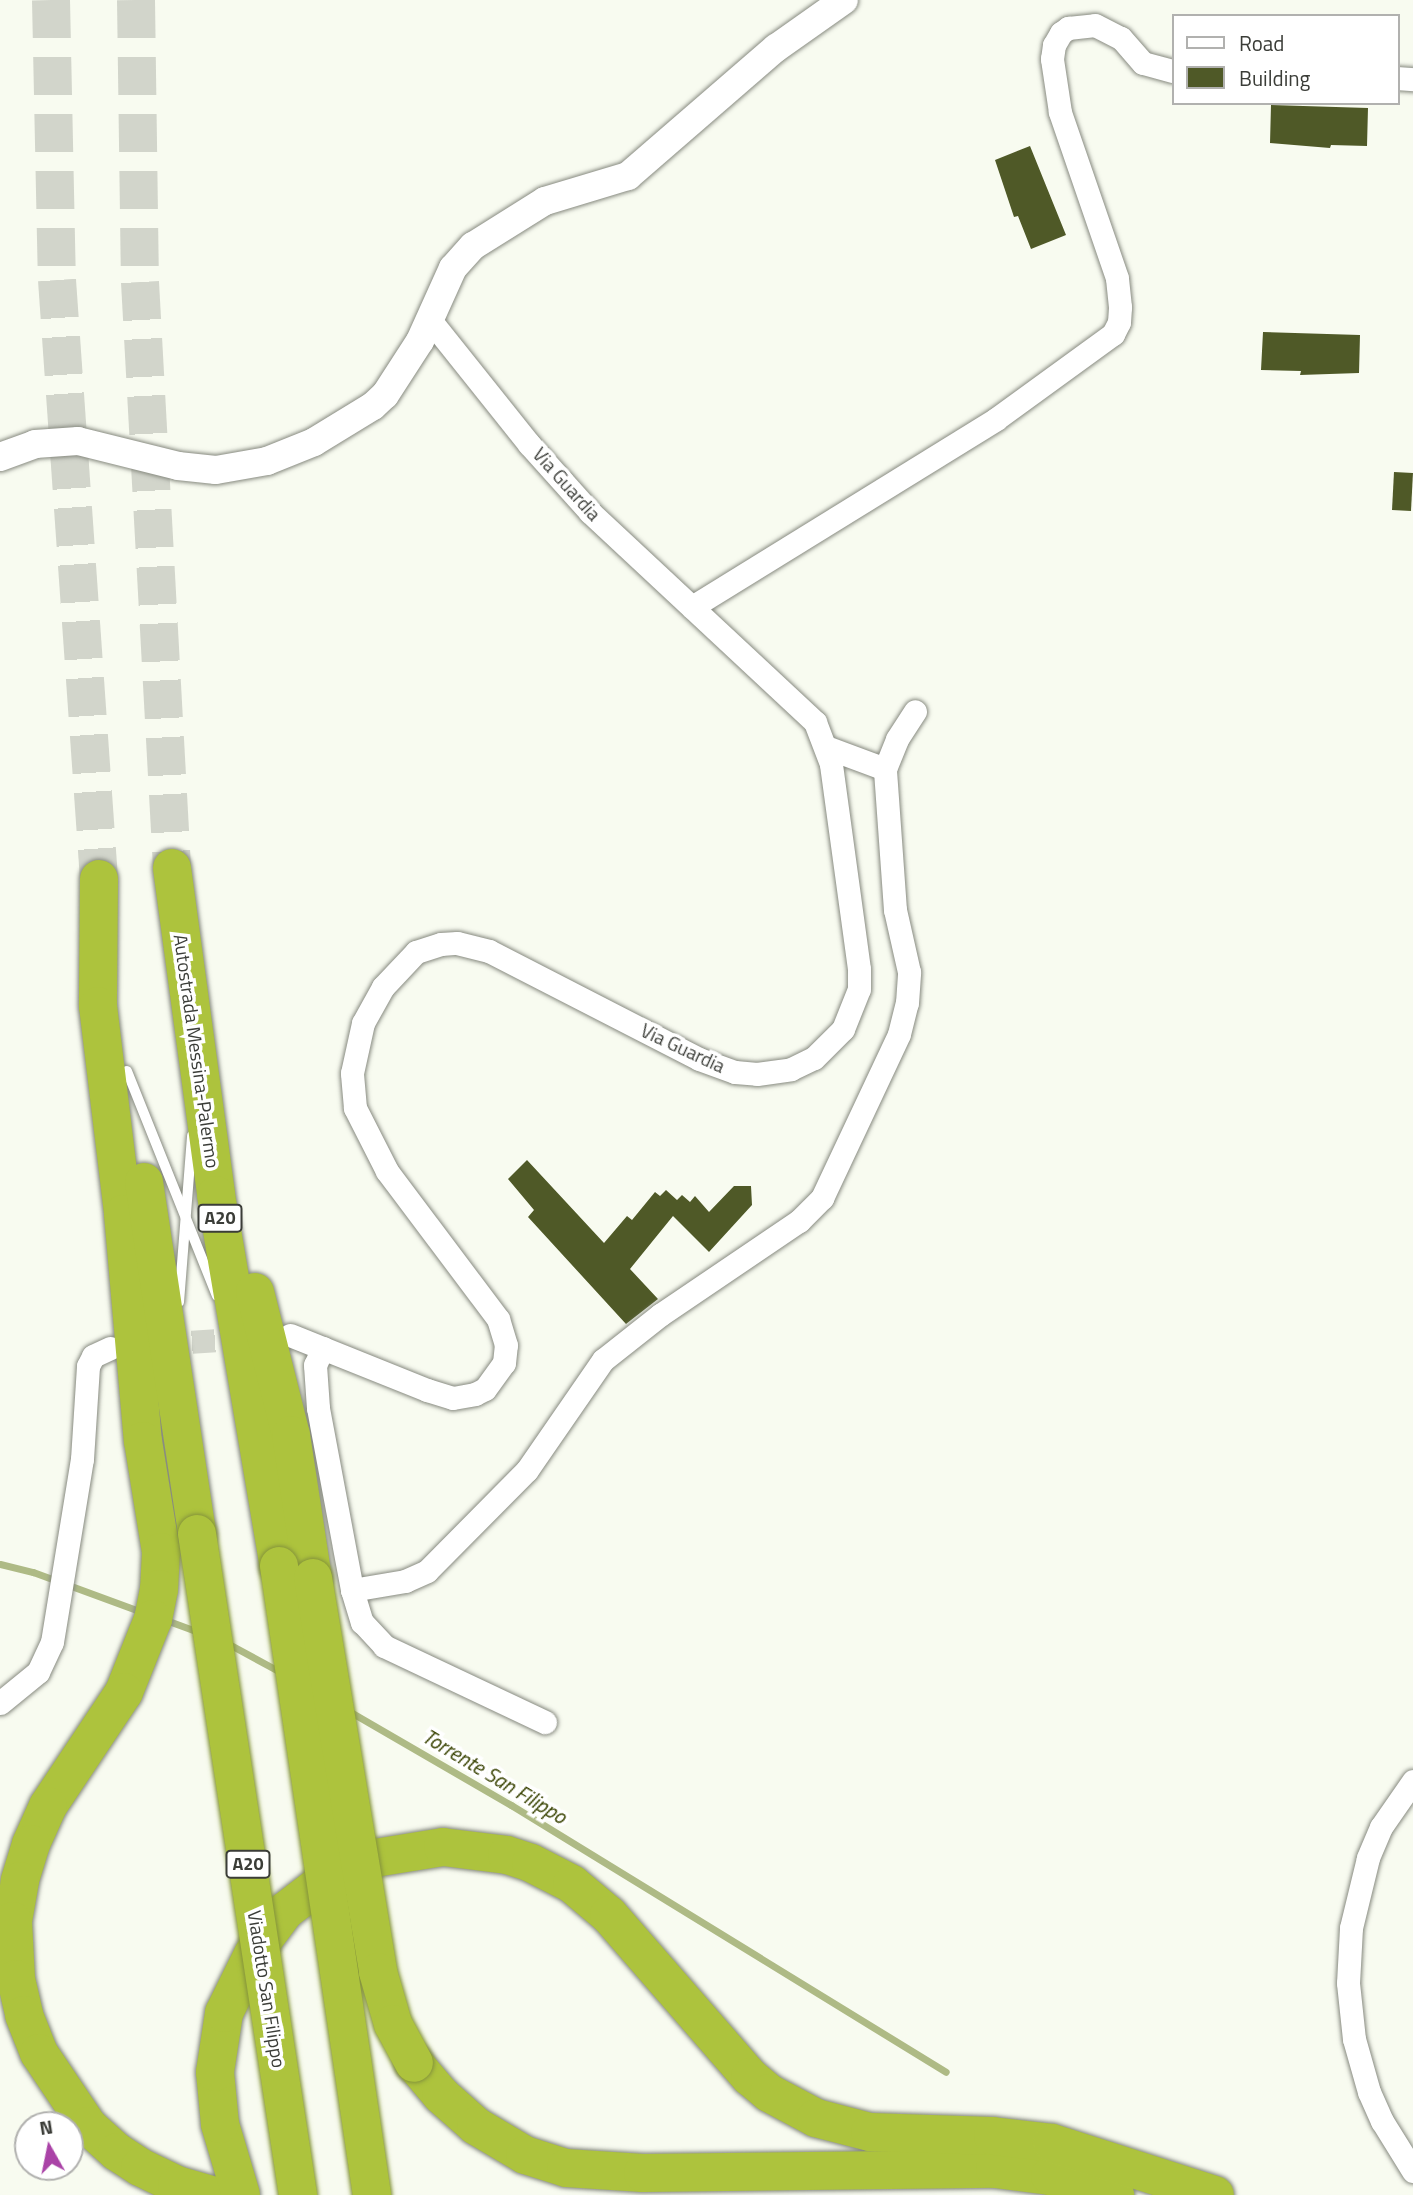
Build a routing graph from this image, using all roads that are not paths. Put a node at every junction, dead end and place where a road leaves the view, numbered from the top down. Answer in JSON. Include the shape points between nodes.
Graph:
{"nodes":[{"id":1,"x":844,"y":0,"type":"edge"},
{"id":2,"x":1172,"y":71,"type":"edge"},
{"id":3,"x":430,"y":320,"type":"junction"},
{"id":4,"x":0,"y":457,"type":"edge"},
{"id":5,"x":692,"y":607,"type":"junction"},
{"id":6,"x":915,"y":711,"type":"dead end"},
{"id":7,"x":826,"y":747,"type":"junction"},
{"id":8,"x":885,"y":769,"type":"junction"},
{"id":9,"x":172,"y":868,"type":"tunnel mouth"},
{"id":10,"x":182,"y":944,"type":"junction"},
{"id":11,"x":197,"y":1063,"type":"junction"},
{"id":12,"x":127,"y":1071,"type":"junction"},
{"id":13,"x":193,"y":1115,"type":"dead end"},
{"id":14,"x":192,"y":1128,"type":"dead end"},
{"id":15,"x":185,"y":1219,"type":"junction"},
{"id":16,"x":220,"y":1305,"type":"dead end"},
{"id":17,"x":178,"y":1310,"type":"dead end"},
{"id":18,"x":225,"y":1317,"type":"dead end"},
{"id":19,"x":177,"y":1322,"type":"dead end"},
{"id":20,"x":290,"y":1335,"type":"dead end"},
{"id":21,"x":110,"y":1348,"type":"dead end"},
{"id":22,"x":323,"y":1348,"type":"junction"},
{"id":23,"x":245,"y":1366,"type":"junction"},
{"id":24,"x":173,"y":1374,"type":"junction"},
{"id":25,"x":296,"y":1572,"type":"junction"},
{"id":26,"x":352,"y":1590,"type":"junction"},
{"id":27,"x":0,"y":1703,"type":"edge"},
{"id":28,"x":545,"y":1722,"type":"dead end"},
{"id":29,"x":1413,"y":1781,"type":"edge"},
{"id":30,"x":1413,"y":2171,"type":"edge"},
{"id":31,"x":211,"y":2195,"type":"edge"},
{"id":32,"x":241,"y":2195,"type":"edge"},
{"id":33,"x":299,"y":2195,"type":"edge"},
{"id":34,"x":372,"y":2195,"type":"edge"},
{"id":35,"x":910,"y":2195,"type":"edge"},
{"id":36,"x":985,"y":2195,"type":"edge"},
{"id":37,"x":1115,"y":2195,"type":"edge"},
{"id":38,"x":1215,"y":2195,"type":"edge"}],
"edges":[{"from":1,"to":3,"type":"street","via":[[776,48],[628,176],[545,201],[473,246],[453,268]]},
{"from":2,"to":5,"type":"street","via":[[1143,63],[1121,38],[1095,25],[1068,28],[1054,45],[1060,112],[1117,278],[1119,322],[1113,334],[996,419]]},
{"from":3,"to":4,"type":"street","via":[[396,379],[373,406],[314,442],[267,461],[199,469],[78,441],[35,444]]},
{"from":3,"to":5,"type":"street","name":"Via Guardia","via":[[582,503]]},
{"from":5,"to":7,"type":"street","name":"Via Guardia","via":[[804,709]]},
{"from":6,"to":8,"type":"street"},
{"from":7,"to":8,"type":"street"},
{"from":7,"to":22,"type":"street","name":"Via Guardia","via":[[859,969],[856,1002],[843,1029],[814,1058],[791,1069],[735,1072],[699,1059],[489,951],[457,943],[416,952],[383,986],[363,1023],[352,1073],[355,1108],[387,1171],[498,1320],[506,1354],[485,1389],[453,1398]]},
{"from":8,"to":26,"type":"street","via":[[895,910],[909,972],[908,1003],[899,1034],[822,1198],[799,1221],[660,1315],[603,1360],[527,1470],[427,1571],[405,1581]]},
{"from":9,"to":10,"type":"highway","name":"Autostrada Messina-Palermo","number":"A20"},
{"from":10,"to":11,"type":"highway","name":"Autostrada Messina-Palermo","number":"A20"},
{"from":10,"to":25,"type":"highway","via":[[220,1071],[256,1294],[291,1435]]},
{"from":11,"to":13,"type":"lane"},
{"from":11,"to":23,"type":"highway","name":"Autostrada Messina-Palermo","number":"A20"},
{"from":12,"to":15,"type":"lane"},
{"from":12,"to":24,"type":"highway","number":"A20"},
{"from":12,"to":31,"type":"highway","number":"A20","via":[[99,879],[98,1006],[143,1441],[161,1552],[159,1590],[124,1692],[48,1806],[31,1844],[15,1912],[16,1979],[39,2053],[88,2126],[140,2167]]},
{"from":14,"to":15,"type":"lane"},
{"from":15,"to":16,"type":"lane"},
{"from":15,"to":17,"type":"lane"},
{"from":18,"to":23,"type":"lane"},
{"from":19,"to":24,"type":"lane"},
{"from":20,"to":22,"type":"street","name":"Via Guardia"},
{"from":21,"to":27,"type":"street","via":[[93,1356],[88,1366],[85,1435],[52,1642],[38,1672]]},
{"from":22,"to":26,"type":"street","via":[[315,1366],[318,1408]]},
{"from":23,"to":25,"type":"highway","name":"Autostrada Messina-Palermo","number":"A20"},
{"from":24,"to":33,"type":"highway","name":"Viadotto San Filippo","number":"A20","bridge":true},
{"from":25,"to":34,"type":"highway","number":"A20","bridge":true},
{"from":25,"to":37,"type":"highway","bridge":true,"via":[[378,1972],[393,2024],[440,2095],[476,2126],[525,2155],[566,2168],[643,2174],[995,2169],[1050,2176]]},
{"from":26,"to":28,"type":"street","via":[[362,1622],[384,1646]]},
{"from":29,"to":30,"type":"street","via":[[1381,1827],[1368,1858],[1351,1928],[1348,1983],[1354,2039],[1369,2092]]},
{"from":32,"to":38,"type":"highway","via":[[220,2123],[215,2072],[224,2013],[253,1954],[285,1911],[327,1879],[375,1858],[420,1848],[466,1848],[531,1863],[572,1884],[591,1899],[730,2058],[768,2093],[803,2113],[870,2132],[1052,2143]]},
{"from":35,"to":36,"type":"highway"}]}
